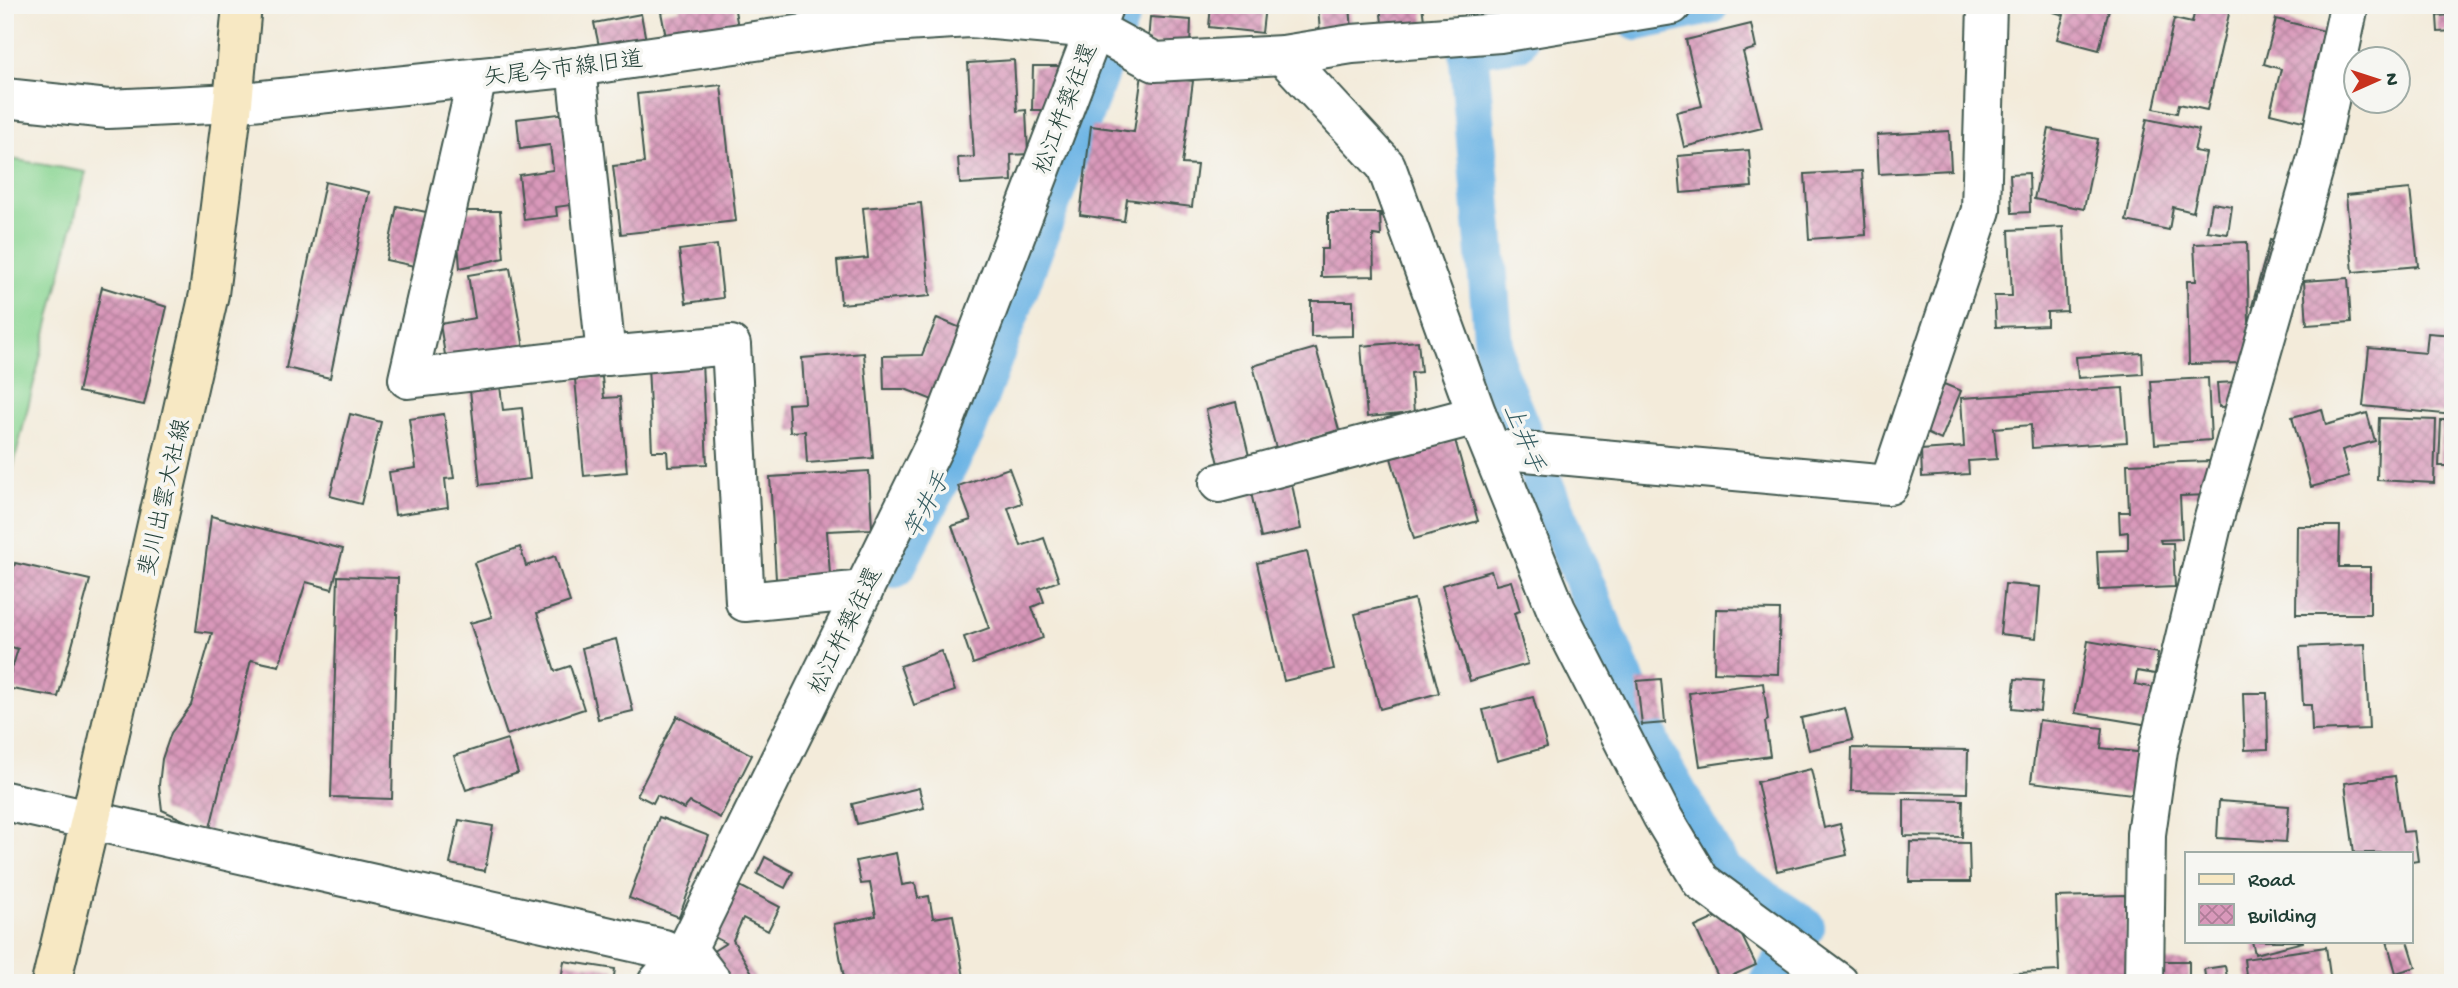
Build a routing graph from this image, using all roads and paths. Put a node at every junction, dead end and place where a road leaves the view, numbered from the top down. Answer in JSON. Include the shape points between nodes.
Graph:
{"nodes":[{"id":1,"x":242,"y":5,"type":"edge"},
{"id":2,"x":1672,"y":5,"type":"edge"},
{"id":3,"x":1987,"y":5,"type":"edge"},
{"id":4,"x":2347,"y":5,"type":"edge"},
{"id":5,"x":1099,"y":17,"type":"edge"},
{"id":6,"x":1283,"y":55,"type":"junction"},
{"id":7,"x":576,"y":67,"type":"junction"},
{"id":8,"x":477,"y":78,"type":"junction"},
{"id":9,"x":5,"y":98,"type":"edge"},
{"id":10,"x":233,"y":103,"type":"junction"},
{"id":11,"x":606,"y":356,"type":"junction"},
{"id":12,"x":1477,"y":415,"type":"junction"},
{"id":13,"x":1493,"y":449,"type":"junction"},
{"id":14,"x":1219,"y":483,"type":"dead end"},
{"id":15,"x":864,"y":590,"type":"junction"},
{"id":16,"x":5,"y":801,"type":"edge"},
{"id":17,"x":90,"y":821,"type":"junction"},
{"id":18,"x":673,"y":964,"type":"edge"},
{"id":19,"x":51,"y":983,"type":"edge"},
{"id":20,"x":713,"y":983,"type":"edge"},
{"id":21,"x":1839,"y":983,"type":"edge"},
{"id":22,"x":2144,"y":983,"type":"edge"}],
"edges":[{"from":1,"to":10,"type":"main road","name":"斐川出雲大社線"},
{"from":2,"to":6,"type":"street","via":[[1500,33],[1352,44]]},
{"from":3,"to":13,"type":"street","via":[[1981,210],[1889,485]]},
{"from":4,"to":22,"type":"street","via":[[2317,158],[2211,525],[2158,750],[2146,834]]},
{"from":5,"to":6,"type":"street","via":[[1155,62]]},
{"from":5,"to":7,"type":"street","name":"矢尾今市線旧道","via":[[872,24]]},
{"from":5,"to":15,"type":"street","name":"松江杵築往還","via":[[939,436]]},
{"from":6,"to":12,"type":"street","via":[[1386,166]]},
{"from":7,"to":8,"type":"street","name":"矢尾今市線旧道"},
{"from":7,"to":11,"type":"street"},
{"from":8,"to":10,"type":"street","name":"矢尾今市線旧道"},
{"from":8,"to":11,"type":"street","via":[[408,379]]},
{"from":9,"to":10,"type":"street","name":"矢尾今市線旧道","via":[[108,109]]},
{"from":10,"to":17,"type":"main road","name":"斐川出雲大社線","via":[[209,294]]},
{"from":11,"to":15,"type":"street","via":[[732,345],[745,602]]},
{"from":12,"to":13,"type":"street"},
{"from":12,"to":14,"type":"street"},
{"from":13,"to":21,"type":"street","via":[[1556,609],[1661,816],[1701,881]]},
{"from":15,"to":18,"type":"street","name":"松江杵築往還"},
{"from":16,"to":17,"type":"street"},
{"from":17,"to":18,"type":"street","via":[[664,949]]},
{"from":17,"to":19,"type":"main road","name":"斐川出雲大社線"},
{"from":18,"to":20,"type":"street"}]}
